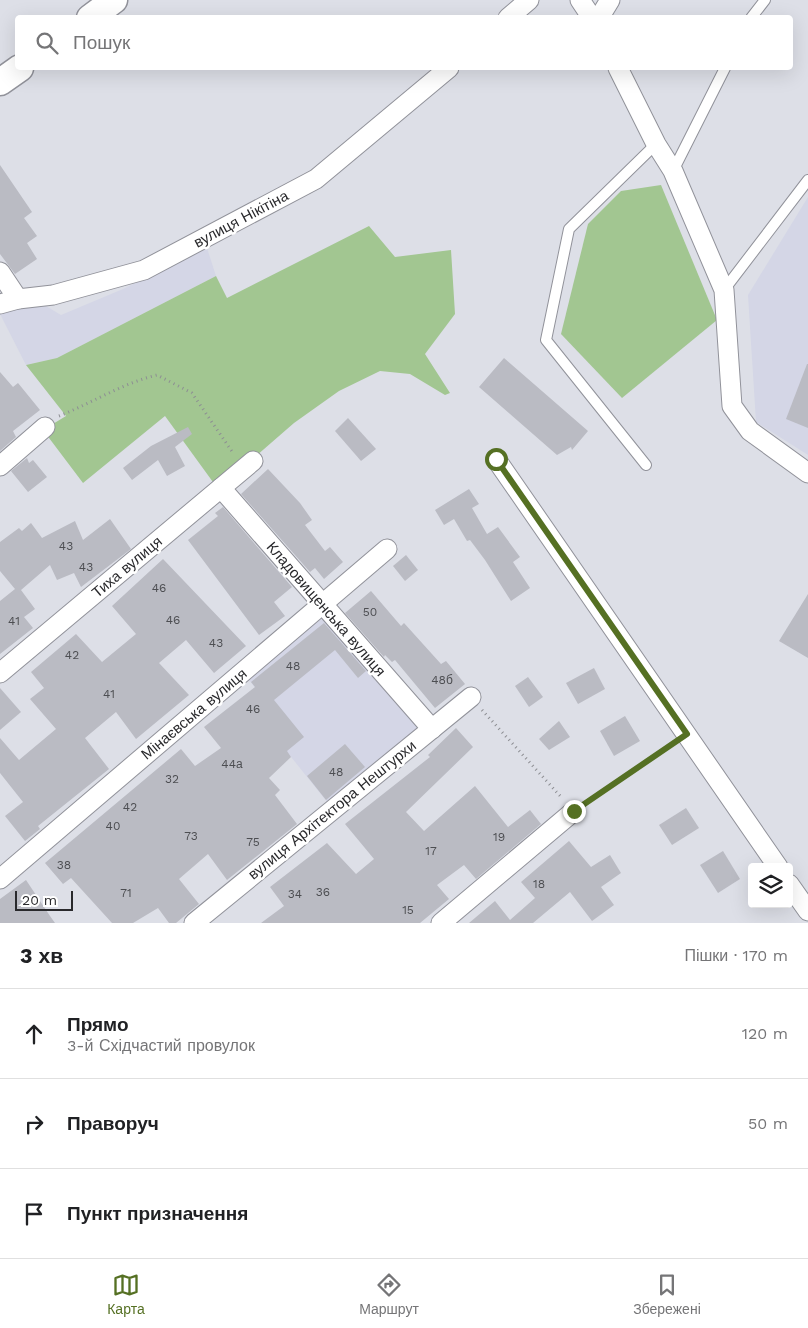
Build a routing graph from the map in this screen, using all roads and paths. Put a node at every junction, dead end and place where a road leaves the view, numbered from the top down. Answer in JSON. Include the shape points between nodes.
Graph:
{"nodes":[{"id":1,"x":114,"y":0,"type":"edge"},
{"id":2,"x":529,"y":0,"type":"edge"},
{"id":3,"x":580,"y":0,"type":"edge"},
{"id":4,"x":610,"y":0,"type":"edge"},
{"id":5,"x":765,"y":0,"type":"edge"},
{"id":6,"x":94,"y":15,"type":"edge"},
{"id":7,"x":512,"y":15,"type":"edge"},
{"id":8,"x":590,"y":15,"type":"edge"},
{"id":9,"x":600,"y":15,"type":"edge"},
{"id":10,"x":753,"y":15,"type":"edge"},
{"id":11,"x":17,"y":70,"type":"edge"},
{"id":12,"x":447,"y":70,"type":"edge"},
{"id":13,"x":619,"y":70,"type":"edge"},
{"id":14,"x":724,"y":70,"type":"edge"},
{"id":15,"x":0,"y":82,"type":"edge"},
{"id":16,"x":656,"y":144,"type":"junction"},
{"id":17,"x":673,"y":171,"type":"junction"},
{"id":18,"x":808,"y":180,"type":"edge"},
{"id":19,"x":0,"y":272,"type":"edge"},
{"id":20,"x":724,"y":290,"type":"junction"},
{"id":21,"x":18,"y":299,"type":"junction"},
{"id":22,"x":0,"y":304,"type":"edge"},
{"id":23,"x":45,"y":427,"type":"joint"},
{"id":24,"x":496,"y":459,"type":"dead end"},
{"id":25,"x":253,"y":461,"type":"dead end"},
{"id":26,"x":646,"y":465,"type":"dead end"},
{"id":27,"x":0,"y":466,"type":"edge"},
{"id":28,"x":808,"y":473,"type":"edge"},
{"id":29,"x":236,"y":476,"type":"junction"},
{"id":30,"x":221,"y":488,"type":"junction"},
{"id":31,"x":388,"y":549,"type":"dead end"},
{"id":32,"x":323,"y":605,"type":"junction"},
{"id":33,"x":0,"y":673,"type":"edge"},
{"id":34,"x":470,"y":697,"type":"joint"},
{"id":35,"x":432,"y":729,"type":"junction"},
{"id":36,"x":687,"y":734,"type":"junction"},
{"id":37,"x":574,"y":811,"type":"junction"},
{"id":38,"x":775,"y":863,"type":"edge"},
{"id":39,"x":0,"y":879,"type":"edge"},
{"id":40,"x":793,"y":890,"type":"edge"},
{"id":41,"x":808,"y":911,"type":"edge"},
{"id":42,"x":194,"y":923,"type":"edge"},
{"id":43,"x":441,"y":923,"type":"edge"}],
"edges":[{"from":1,"to":6,"type":"street"},
{"from":2,"to":7,"type":"street"},
{"from":3,"to":8,"type":"street"},
{"from":4,"to":9,"type":"street"},
{"from":5,"to":10,"type":"lane"},
{"from":11,"to":15,"type":"street"},
{"from":12,"to":21,"type":"street","name":"вулиця Нікітіна","via":[[316,179],[144,270],[53,296]]},
{"from":13,"to":16,"type":"street"},
{"from":14,"to":17,"type":"lane"},
{"from":16,"to":17,"type":"street"},
{"from":16,"to":26,"type":"lane","via":[[569,229],[546,340]]},
{"from":17,"to":20,"type":"street"},
{"from":18,"to":20,"type":"lane"},
{"from":19,"to":21,"type":"street"},
{"from":20,"to":28,"type":"street","via":[[732,406],[750,431]]},
{"from":21,"to":22,"type":"street","name":"вулиця Нікітіна"},
{"from":23,"to":27,"type":"street"},
{"from":23,"to":29,"type":"path","via":[[57,417],[137,380],[157,375],[192,393],[232,450],[238,468]]},
{"from":24,"to":36,"type":"street"},
{"from":25,"to":29,"type":"street","name":"Тиха вулиця"},
{"from":29,"to":30,"type":"street","name":"Тиха вулиця"},
{"from":30,"to":32,"type":"street","name":"Кладовищенська вулиця"},
{"from":30,"to":33,"type":"street","name":"Тиха вулиця"},
{"from":31,"to":32,"type":"street","name":"Мінаєвська вулиця"},
{"from":32,"to":35,"type":"street","name":"Кладовищенська вулиця"},
{"from":32,"to":39,"type":"street","name":"Мінаєвська вулиця"},
{"from":34,"to":35,"type":"street","name":"вулиця Архітектора Нештурхи"},
{"from":34,"to":37,"type":"path"},
{"from":35,"to":42,"type":"street","name":"вулиця Архітектора Нештурхи"},
{"from":36,"to":37,"type":"path"},
{"from":36,"to":38,"type":"street"},
{"from":37,"to":43,"type":"street"},
{"from":40,"to":41,"type":"street"}]}
